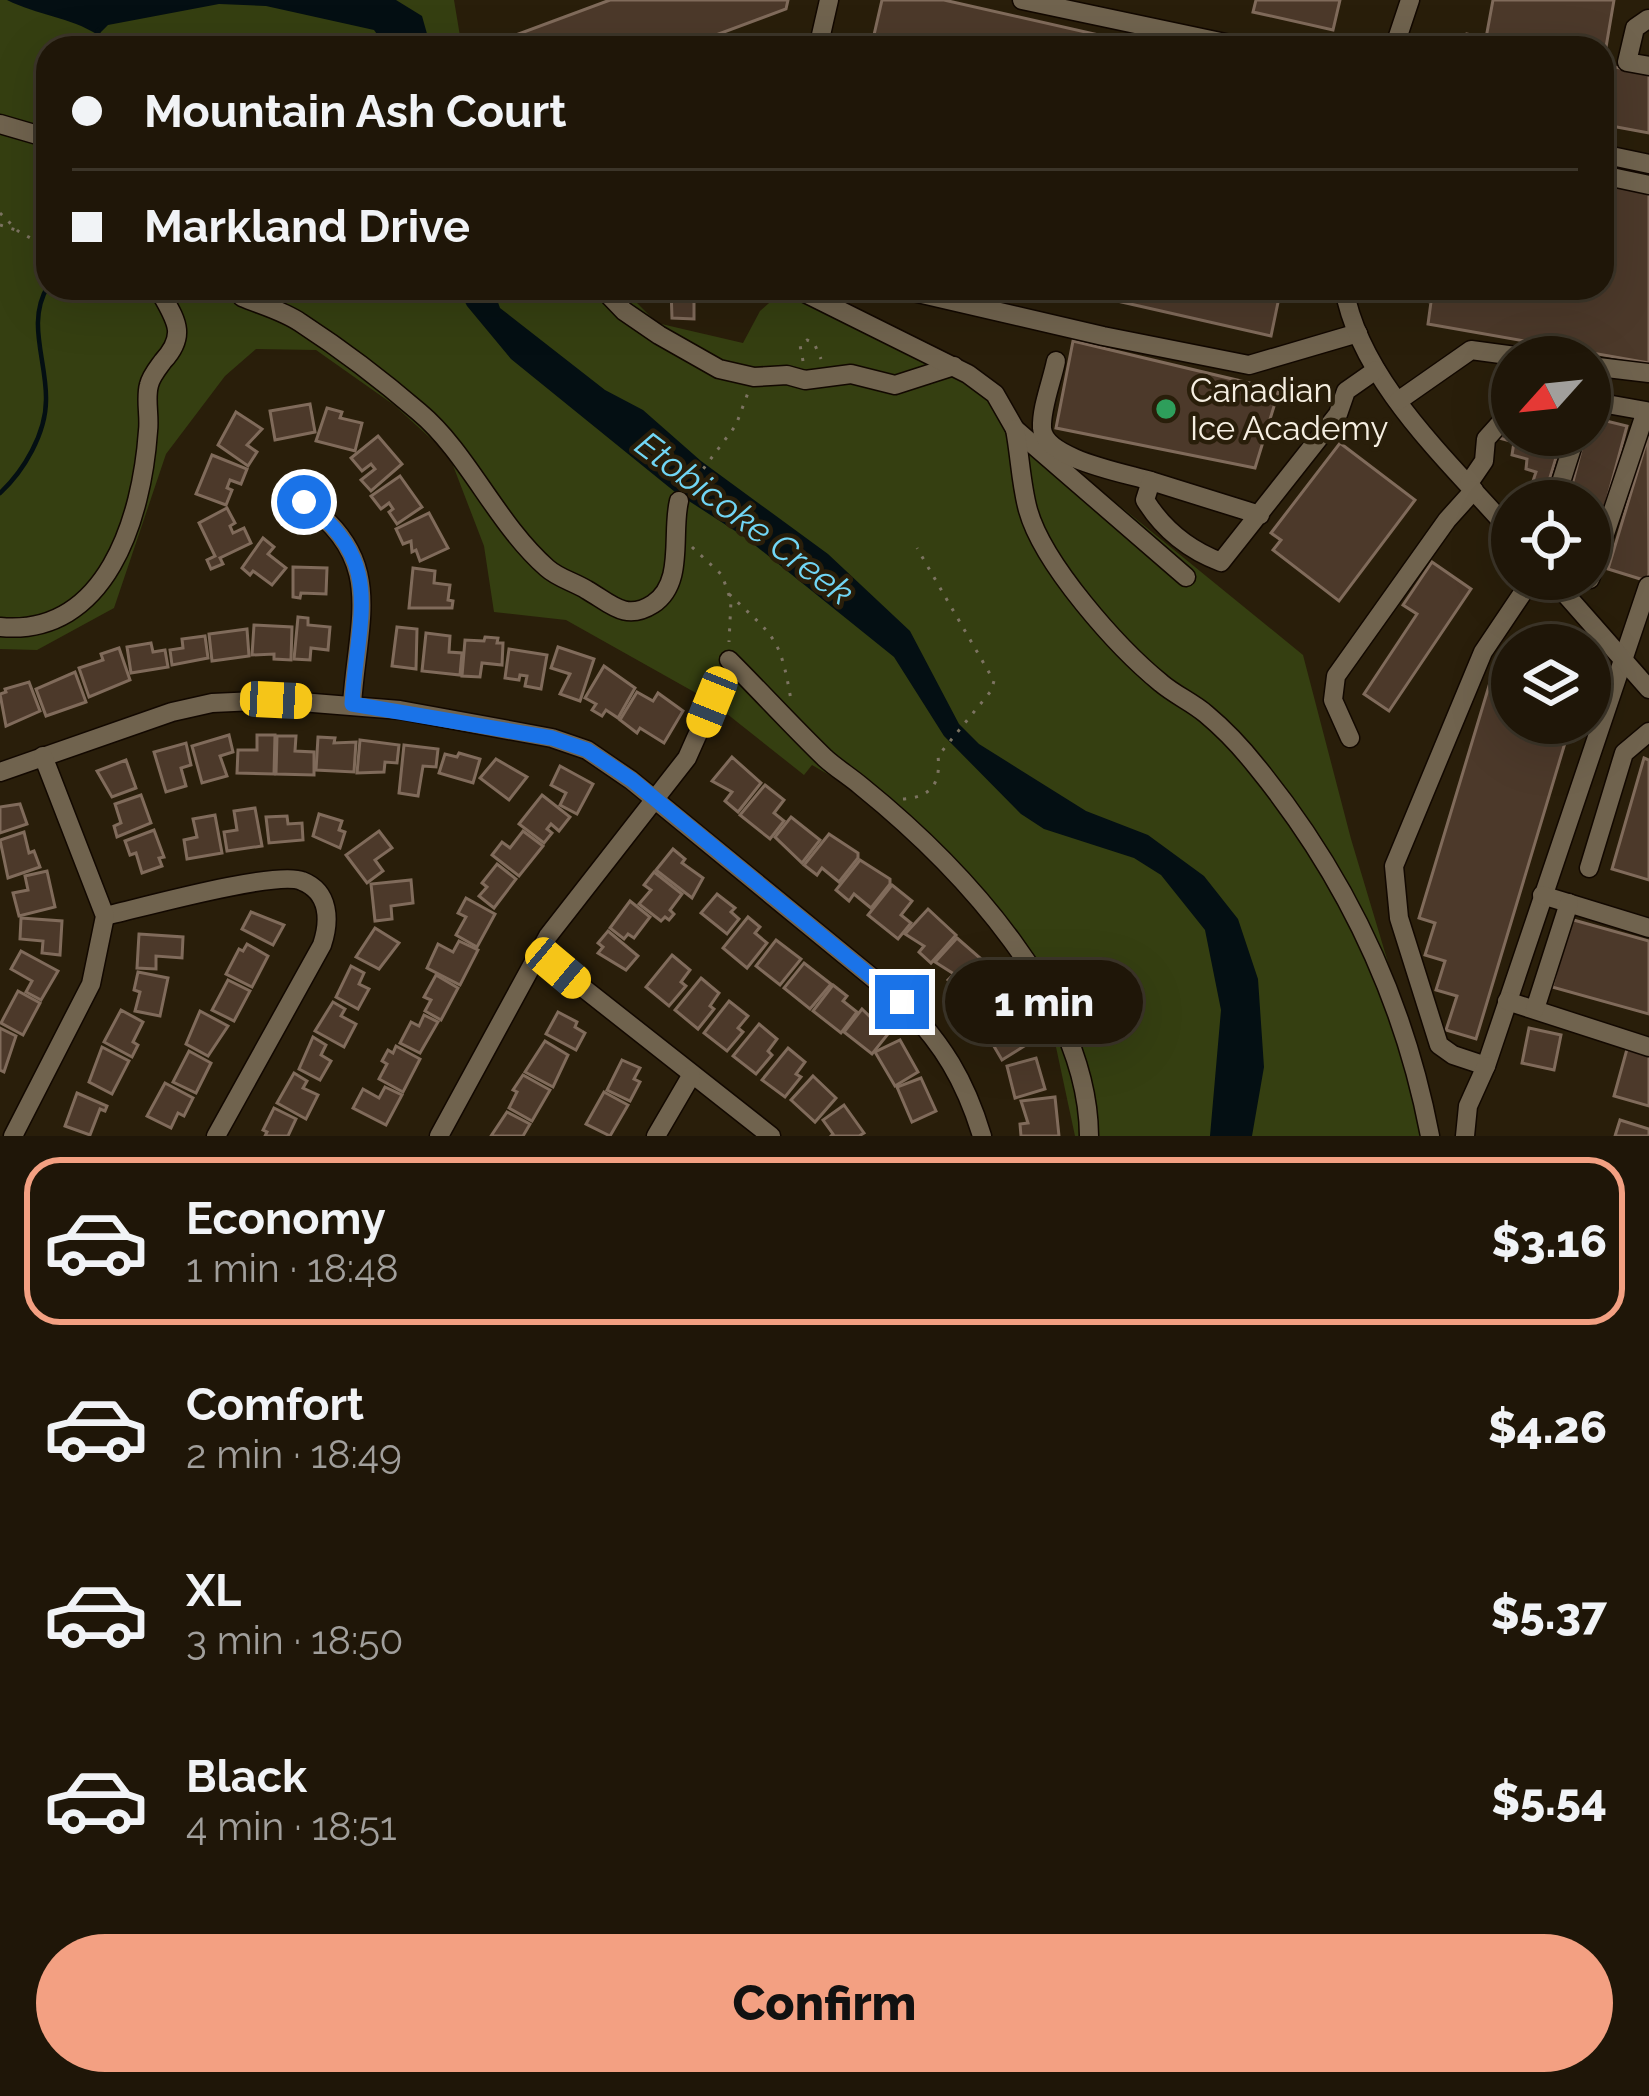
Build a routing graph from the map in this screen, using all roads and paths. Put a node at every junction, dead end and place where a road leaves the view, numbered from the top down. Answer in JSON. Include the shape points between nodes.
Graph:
{"nodes":[{"id":1,"x":829,"y":0,"type":"edge"},
{"id":2,"x":1022,"y":0,"type":"edge"},
{"id":3,"x":1410,"y":0,"type":"edge"},
{"id":4,"x":1648,"y":19,"type":"edge"},
{"id":5,"x":821,"y":36,"type":"edge"},
{"id":6,"x":1192,"y":36,"type":"edge"},
{"id":7,"x":1398,"y":36,"type":"edge"},
{"id":8,"x":1649,"y":66,"type":"edge"},
{"id":9,"x":0,"y":124,"type":"edge"},
{"id":10,"x":36,"y":134,"type":"edge"},
{"id":11,"x":1614,"y":157,"type":"edge"},
{"id":12,"x":1649,"y":164,"type":"edge"},
{"id":13,"x":1614,"y":178,"type":"edge"},
{"id":14,"x":1649,"y":185,"type":"edge"},
{"id":15,"x":0,"y":213,"type":"edge"},
{"id":16,"x":0,"y":225,"type":"edge"},
{"id":17,"x":18,"y":231,"type":"junction"},
{"id":18,"x":36,"y":241,"type":"edge"},
{"id":19,"x":163,"y":300,"type":"edge"},
{"id":20,"x":249,"y":300,"type":"edge"},
{"id":21,"x":613,"y":300,"type":"edge"},
{"id":22,"x":819,"y":300,"type":"edge"},
{"id":23,"x":948,"y":300,"type":"edge"},
{"id":24,"x":1349,"y":300,"type":"edge"},
{"id":25,"x":1358,"y":332,"type":"junction"},
{"id":26,"x":1491,"y":353,"type":"edge"},
{"id":27,"x":1056,"y":361,"type":"dead end"},
{"id":28,"x":954,"y":366,"type":"junction"},
{"id":29,"x":1611,"y":368,"type":"edge"},
{"id":30,"x":1376,"y":370,"type":"junction"},
{"id":31,"x":1649,"y":373,"type":"edge"},
{"id":32,"x":754,"y":377,"type":"junction"},
{"id":33,"x":830,"y":377,"type":"junction"},
{"id":34,"x":805,"y":380,"type":"junction"},
{"id":35,"x":1398,"y":400,"type":"junction"},
{"id":36,"x":1611,"y":405,"type":"edge"},
{"id":37,"x":1648,"y":411,"type":"edge"},
{"id":38,"x":1015,"y":429,"type":"junction"},
{"id":39,"x":1491,"y":433,"type":"edge"},
{"id":40,"x":1150,"y":481,"type":"junction"},
{"id":41,"x":1472,"y":486,"type":"junction"},
{"id":42,"x":304,"y":502,"type":"dead end"},
{"id":43,"x":1491,"y":508,"type":"edge"},
{"id":44,"x":677,"y":511,"type":"junction"},
{"id":45,"x":1260,"y":515,"type":"junction"},
{"id":46,"x":1611,"y":518,"type":"edge"},
{"id":47,"x":917,"y":548,"type":"dead end"},
{"id":48,"x":1186,"y":577,"type":"dead end"},
{"id":49,"x":1648,"y":586,"type":"edge"},
{"id":50,"x":728,"y":592,"type":"junction"},
{"id":51,"x":1518,"y":600,"type":"edge"},
{"id":52,"x":1570,"y":600,"type":"edge"},
{"id":53,"x":1577,"y":600,"type":"edge"},
{"id":54,"x":1574,"y":605,"type":"junction"},
{"id":55,"x":0,"y":627,"type":"edge"},
{"id":56,"x":1621,"y":659,"type":"junction"},
{"id":57,"x":729,"y":660,"type":"joint"},
{"id":58,"x":1649,"y":689,"type":"edge"},
{"id":59,"x":791,"y":701,"type":"dead end"},
{"id":60,"x":712,"y":702,"type":"dead end"},
{"id":61,"x":352,"y":704,"type":"junction"},
{"id":62,"x":1649,"y":735,"type":"edge"},
{"id":63,"x":1349,"y":738,"type":"dead end"},
{"id":64,"x":43,"y":756,"type":"junction"},
{"id":65,"x":0,"y":772,"type":"edge"},
{"id":66,"x":872,"y":796,"type":"junction"},
{"id":67,"x":656,"y":800,"type":"junction"},
{"id":68,"x":1589,"y":868,"type":"dead end"},
{"id":69,"x":1543,"y":895,"type":"junction"},
{"id":70,"x":1569,"y":903,"type":"junction"},
{"id":71,"x":105,"y":916,"type":"junction"},
{"id":72,"x":1649,"y":928,"type":"edge"},
{"id":73,"x":539,"y":953,"type":"junction"},
{"id":74,"x":1508,"y":1001,"type":"junction"},
{"id":75,"x":1535,"y":1010,"type":"junction"},
{"id":76,"x":1649,"y":1047,"type":"edge"},
{"id":77,"x":1486,"y":1066,"type":"junction"},
{"id":78,"x":691,"y":1076,"type":"junction"},
{"id":79,"x":13,"y":1136,"type":"edge"},
{"id":80,"x":216,"y":1136,"type":"edge"},
{"id":81,"x":439,"y":1136,"type":"edge"},
{"id":82,"x":656,"y":1136,"type":"edge"},
{"id":83,"x":771,"y":1136,"type":"edge"},
{"id":84,"x":982,"y":1136,"type":"edge"},
{"id":85,"x":1089,"y":1136,"type":"edge"},
{"id":86,"x":1430,"y":1136,"type":"edge"},
{"id":87,"x":1465,"y":1136,"type":"edge"}],
"edges":[{"from":1,"to":5,"type":"street"},
{"from":2,"to":6,"type":"street"},
{"from":3,"to":7,"type":"street"},
{"from":4,"to":8,"type":"street","via":[[1635,28],[1627,62]]},
{"from":9,"to":10,"type":"street"},
{"from":11,"to":12,"type":"street"},
{"from":13,"to":14,"type":"street"},
{"from":15,"to":17,"type":"path"},
{"from":16,"to":17,"type":"path"},
{"from":17,"to":18,"type":"path"},
{"from":19,"to":55,"type":"street","via":[[179,334],[148,384],[131,522],[108,575],[94,594],[48,623]]},
{"from":20,"to":44,"type":"street","via":[[299,321],[420,413],[528,550],[613,609],[652,605],[669,587]]},
{"from":21,"to":32,"type":"street","via":[[719,369]]},
{"from":22,"to":28,"type":"street"},
{"from":23,"to":25,"type":"street","via":[[1249,364]]},
{"from":24,"to":25,"type":"street"},
{"from":25,"to":30,"type":"street"},
{"from":26,"to":35,"type":"street","via":[[1471,350]]},
{"from":27,"to":40,"type":"street","via":[[1042,430],[1048,441],[1071,457]]},
{"from":28,"to":33,"type":"street","via":[[895,385]]},
{"from":28,"to":38,"type":"street","via":[[995,394]]},
{"from":29,"to":31,"type":"street"},
{"from":30,"to":35,"type":"street"},
{"from":30,"to":45,"type":"street","via":[[1346,391],[1338,414]]},
{"from":32,"to":34,"type":"street"},
{"from":32,"to":44,"type":"path","via":[[736,424]]},
{"from":33,"to":34,"type":"street"},
{"from":33,"to":34,"type":"path","via":[[807,340],[800,345]]},
{"from":35,"to":41,"type":"street"},
{"from":36,"to":37,"type":"street"},
{"from":37,"to":46,"type":"street"},
{"from":38,"to":48,"type":"street"},
{"from":38,"to":86,"type":"street","via":[[1028,511],[1088,609],[1121,650],[1204,712],[1256,766],[1370,942],[1398,1008]]},
{"from":39,"to":41,"type":"street"},
{"from":40,"to":45,"type":"street"},
{"from":40,"to":45,"type":"street","via":[[1145,500],[1160,523],[1221,562]]},
{"from":41,"to":43,"type":"street"},
{"from":41,"to":63,"type":"street","via":[[1336,676],[1333,700]]},
{"from":42,"to":61,"type":"street","via":[[339,530],[359,571]]},
{"from":44,"to":50,"type":"path","via":[[694,551],[722,575]]},
{"from":47,"to":66,"type":"path","via":[[994,681],[938,756],[940,774],[927,795]]},
{"from":49,"to":56,"type":"street"},
{"from":50,"to":57,"type":"path"},
{"from":50,"to":59,"type":"path","via":[[776,638]]},
{"from":51,"to":77,"type":"street","via":[[1483,652],[1394,866],[1399,918],[1439,1045]]},
{"from":52,"to":54,"type":"street"},
{"from":53,"to":54,"type":"street"},
{"from":54,"to":56,"type":"street"},
{"from":56,"to":58,"type":"street"},
{"from":56,"to":69,"type":"street"},
{"from":57,"to":66,"type":"street"},
{"from":60,"to":67,"type":"street","via":[[695,744]]},
{"from":61,"to":64,"type":"street","via":[[212,703]]},
{"from":61,"to":67,"type":"street","via":[[552,738],[587,750]]},
{"from":62,"to":68,"type":"street","via":[[1624,753]]},
{"from":64,"to":65,"type":"street"},
{"from":64,"to":71,"type":"street"},
{"from":66,"to":85,"type":"street","via":[[959,878],[1035,970],[1066,1032]]},
{"from":67,"to":73,"type":"street"},
{"from":67,"to":84,"type":"street","via":[[937,1037]]},
{"from":69,"to":70,"type":"street"},
{"from":69,"to":74,"type":"street"},
{"from":70,"to":72,"type":"street"},
{"from":70,"to":75,"type":"street"},
{"from":71,"to":79,"type":"street","via":[[92,984]]},
{"from":71,"to":80,"type":"street","via":[[275,879],[306,882],[320,895],[328,913],[322,946]]},
{"from":73,"to":78,"type":"street"},
{"from":73,"to":81,"type":"street"},
{"from":74,"to":75,"type":"street"},
{"from":74,"to":77,"type":"street"},
{"from":75,"to":76,"type":"street"},
{"from":77,"to":87,"type":"street"},
{"from":78,"to":82,"type":"street"},
{"from":78,"to":83,"type":"street"}]}
